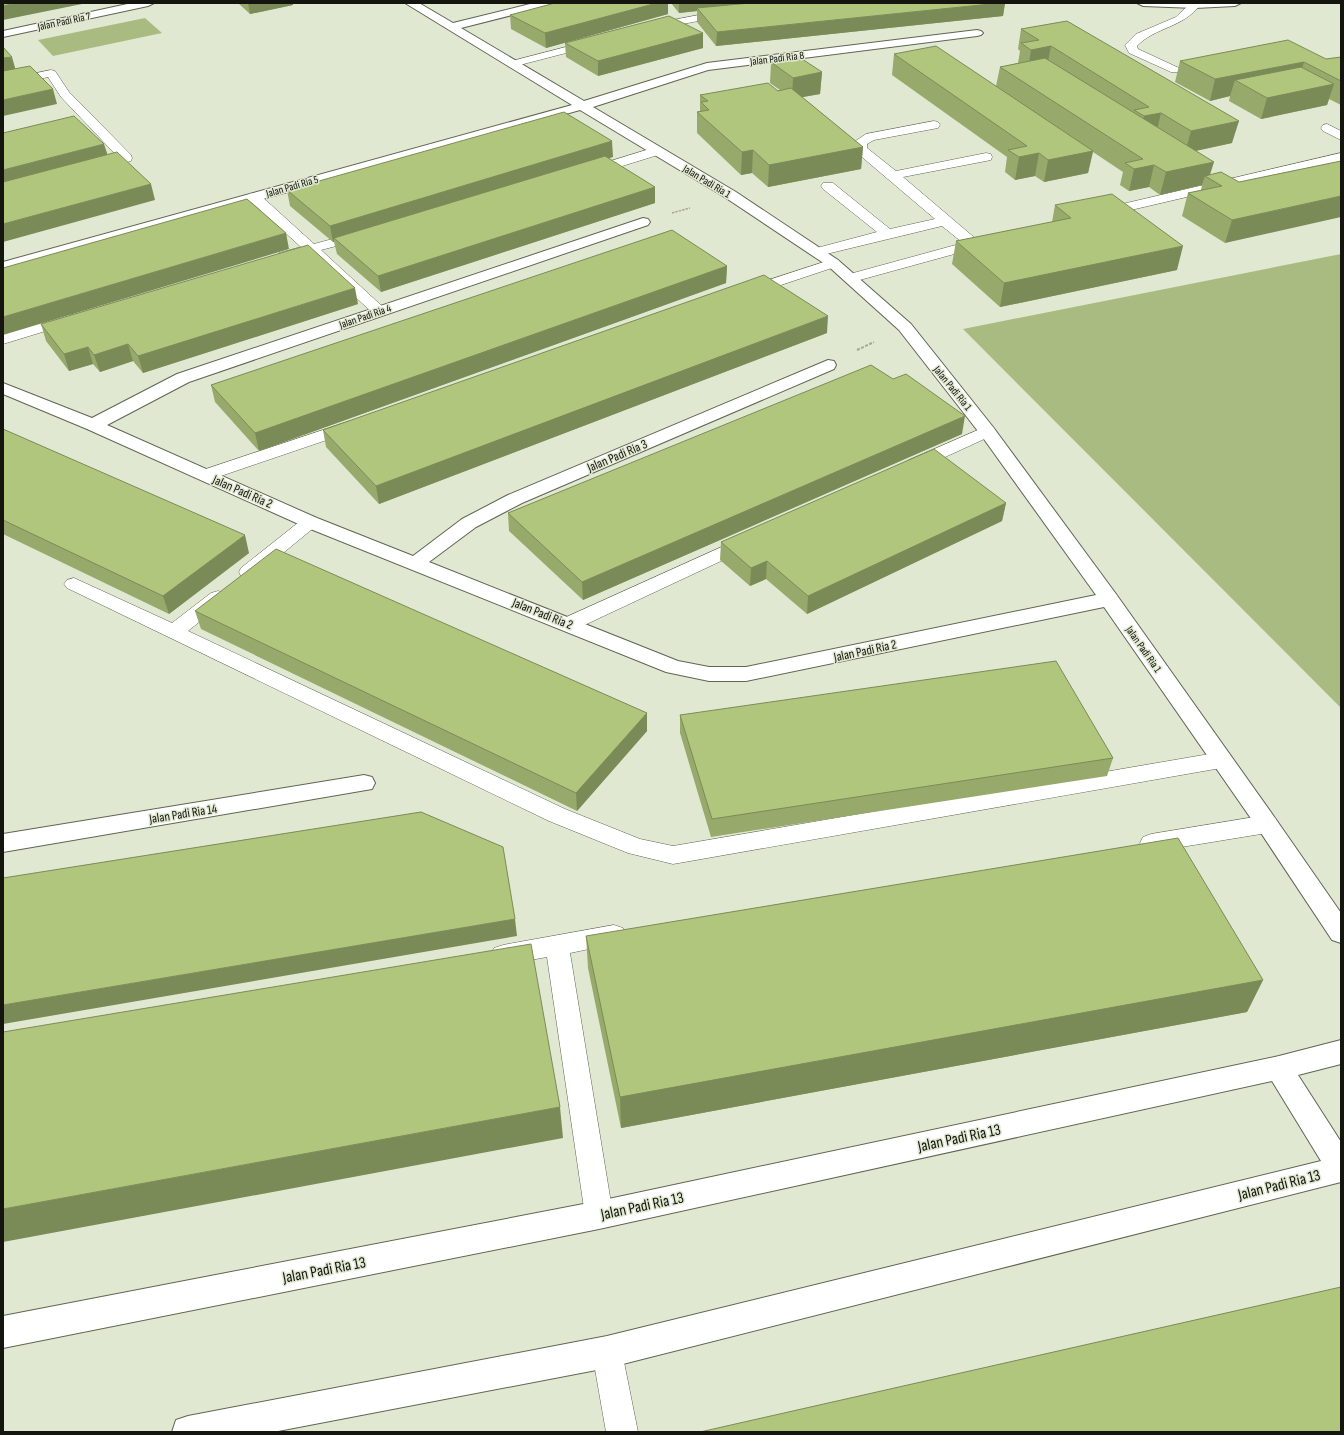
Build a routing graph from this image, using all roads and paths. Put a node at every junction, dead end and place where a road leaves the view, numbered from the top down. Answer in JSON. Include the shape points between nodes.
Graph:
{"nodes":[{"id":1,"x":148,"y":3,"type":"edge"},
{"id":2,"x":411,"y":3,"type":"edge"},
{"id":3,"x":548,"y":3,"type":"edge"},
{"id":4,"x":1143,"y":3,"type":"edge"},
{"id":5,"x":1235,"y":3,"type":"edge"},
{"id":6,"x":1220,"y":4,"type":"edge"},
{"id":7,"x":1195,"y":5,"type":"junction"},
{"id":8,"x":737,"y":11,"type":"edge"},
{"id":9,"x":451,"y":27,"type":"junction"},
{"id":10,"x":641,"y":30,"type":"edge"},
{"id":11,"x":977,"y":32,"type":"dead end"},
{"id":12,"x":3,"y":34,"type":"edge"},
{"id":13,"x":603,"y":40,"type":"edge"},
{"id":14,"x":512,"y":64,"type":"junction"},
{"id":15,"x":1175,"y":70,"type":"dead end"},
{"id":16,"x":3,"y":84,"type":"edge"},
{"id":17,"x":581,"y":106,"type":"junction"},
{"id":18,"x":934,"y":125,"type":"dead end"},
{"id":19,"x":1327,"y":128,"type":"dead end"},
{"id":20,"x":1341,"y":136,"type":"edge"},
{"id":21,"x":656,"y":151,"type":"junction"},
{"id":22,"x":986,"y":157,"type":"dead end"},
{"id":23,"x":1341,"y":157,"type":"edge"},
{"id":24,"x":87,"y":169,"type":"edge"},
{"id":25,"x":580,"y":175,"type":"edge"},
{"id":26,"x":893,"y":175,"type":"junction"},
{"id":27,"x":828,"y":186,"type":"edge"},
{"id":28,"x":731,"y":195,"type":"junction"},
{"id":29,"x":254,"y":197,"type":"junction"},
{"id":30,"x":1088,"y":216,"type":"edge"},
{"id":31,"x":945,"y":221,"type":"junction"},
{"id":32,"x":643,"y":222,"type":"joint"},
{"id":33,"x":373,"y":232,"type":"edge"},
{"id":34,"x":887,"y":234,"type":"junction"},
{"id":35,"x":1004,"y":236,"type":"edge"},
{"id":36,"x":973,"y":244,"type":"junction"},
{"id":37,"x":311,"y":248,"type":"junction"},
{"id":38,"x":818,"y":252,"type":"junction"},
{"id":39,"x":274,"y":259,"type":"edge"},
{"id":40,"x":833,"y":263,"type":"junction"},
{"id":41,"x":3,"y":267,"type":"edge"},
{"id":42,"x":851,"y":278,"type":"junction"},
{"id":43,"x":735,"y":296,"type":"edge"},
{"id":44,"x":379,"y":311,"type":"junction"},
{"id":45,"x":86,"y":315,"type":"edge"},
{"id":46,"x":905,"y":327,"type":"junction"},
{"id":47,"x":3,"y":339,"type":"edge"},
{"id":48,"x":828,"y":365,"type":"joint"},
{"id":49,"x":3,"y":388,"type":"edge"},
{"id":50,"x":365,"y":421,"type":"edge"},
{"id":51,"x":93,"y":425,"type":"junction"},
{"id":52,"x":987,"y":431,"type":"junction"},
{"id":53,"x":901,"y":471,"type":"edge"},
{"id":54,"x":206,"y":475,"type":"junction"},
{"id":55,"x":310,"y":522,"type":"junction"},
{"id":56,"x":764,"y":534,"type":"edge"},
{"id":57,"x":416,"y":563,"type":"junction"},
{"id":58,"x":74,"y":584,"type":"dead end"},
{"id":59,"x":1109,"y":599,"type":"junction"},
{"id":60,"x":569,"y":624,"type":"junction"},
{"id":61,"x":174,"y":632,"type":"junction"},
{"id":62,"x":1223,"y":762,"type":"junction"},
{"id":63,"x":364,"y":783,"type":"dead end"},
{"id":64,"x":1267,"y":824,"type":"junction"},
{"id":65,"x":3,"y":843,"type":"edge"},
{"id":66,"x":1133,"y":847,"type":"edge"},
{"id":67,"x":636,"y":931,"type":"edge"},
{"id":68,"x":1340,"y":932,"type":"edge"},
{"id":69,"x":558,"y":945,"type":"junction"},
{"id":70,"x":479,"y":959,"type":"edge"},
{"id":71,"x":1341,"y":1052,"type":"edge"},
{"id":72,"x":1279,"y":1068,"type":"junction"},
{"id":73,"x":1341,"y":1168,"type":"edge"},
{"id":74,"x":599,"y":1215,"type":"junction"},
{"id":75,"x":3,"y":1332,"type":"edge"},
{"id":76,"x":607,"y":1352,"type":"junction"},
{"id":77,"x":188,"y":1432,"type":"edge"},
{"id":78,"x":622,"y":1432,"type":"edge"}],
"edges":[{"from":1,"to":12,"type":"street","name":"Jalan Padi Ria 7"},
{"from":2,"to":9,"type":"street","name":"Jalan Padi Ria 1"},
{"from":3,"to":9,"type":"street"},
{"from":4,"to":7,"type":"street"},
{"from":5,"to":6,"type":"street"},
{"from":6,"to":7,"type":"street"},
{"from":7,"to":15,"type":"lane","via":[[1180,19],[1140,36],[1131,45],[1133,51]]},
{"from":8,"to":10,"type":"lane"},
{"from":9,"to":14,"type":"street","name":"Jalan Padi Ria 1"},
{"from":11,"to":17,"type":"street","name":"Jalan Padi Ria 8","via":[[707,67]]},
{"from":13,"to":14,"type":"lane"},
{"from":14,"to":17,"type":"street","name":"Jalan Padi Ria 1"},
{"from":16,"to":24,"type":"lane","via":[[50,73],[65,94],[126,158]]},
{"from":17,"to":21,"type":"street","name":"Jalan Padi Ria 1"},
{"from":17,"to":29,"type":"street","name":"Jalan Padi Ria 5"},
{"from":18,"to":26,"type":"lane","via":[[870,137],[860,142],[861,149]]},
{"from":19,"to":20,"type":"lane"},
{"from":21,"to":25,"type":"lane"},
{"from":21,"to":28,"type":"street","name":"Jalan Padi Ria 1"},
{"from":22,"to":26,"type":"lane"},
{"from":23,"to":30,"type":"lane"},
{"from":26,"to":31,"type":"lane"},
{"from":27,"to":34,"type":"lane"},
{"from":28,"to":32,"type":"path"},
{"from":28,"to":38,"type":"street","name":"Jalan Padi Ria 1"},
{"from":29,"to":37,"type":"lane"},
{"from":29,"to":41,"type":"street","name":"Jalan Padi Ria 5"},
{"from":31,"to":34,"type":"lane"},
{"from":31,"to":36,"type":"lane"},
{"from":32,"to":44,"type":"street","name":"Jalan Padi Ria 4"},
{"from":33,"to":37,"type":"lane"},
{"from":34,"to":38,"type":"lane"},
{"from":35,"to":36,"type":"lane"},
{"from":36,"to":42,"type":"lane"},
{"from":37,"to":39,"type":"lane"},
{"from":37,"to":44,"type":"lane"},
{"from":38,"to":40,"type":"street","name":"Jalan Padi Ria 1"},
{"from":40,"to":42,"type":"street","name":"Jalan Padi Ria 1"},
{"from":40,"to":43,"type":"lane"},
{"from":42,"to":46,"type":"street","name":"Jalan Padi Ria 1"},
{"from":44,"to":51,"type":"street","name":"Jalan Padi Ria 4","via":[[183,378]]},
{"from":45,"to":47,"type":"lane"},
{"from":46,"to":48,"type":"path"},
{"from":46,"to":52,"type":"street","name":"Jalan Padi Ria 1"},
{"from":48,"to":57,"type":"street","name":"Jalan Padi Ria 3","via":[[515,499],[469,523]]},
{"from":49,"to":51,"type":"street","name":"Jalan Padi Ria 2"},
{"from":50,"to":54,"type":"lane"},
{"from":51,"to":54,"type":"street","name":"Jalan Padi Ria 2"},
{"from":52,"to":53,"type":"lane"},
{"from":52,"to":59,"type":"street","name":"Jalan Padi Ria 1"},
{"from":54,"to":55,"type":"street","name":"Jalan Padi Ria 2"},
{"from":55,"to":57,"type":"street","name":"Jalan Padi Ria 2"},
{"from":55,"to":61,"type":"lane"},
{"from":56,"to":60,"type":"lane"},
{"from":57,"to":60,"type":"street","name":"Jalan Padi Ria 2"},
{"from":58,"to":61,"type":"lane"},
{"from":59,"to":60,"type":"street","name":"Jalan Padi Ria 2","via":[[746,674],[709,674],[674,667]]},
{"from":59,"to":62,"type":"street","name":"Jalan Padi Ria 1"},
{"from":61,"to":62,"type":"lane","via":[[556,815],[636,847],[673,854]]},
{"from":62,"to":64,"type":"street","name":"Jalan Padi Ria 1"},
{"from":63,"to":65,"type":"street","name":"Jalan Padi Ria 14"},
{"from":64,"to":66,"type":"lane"},
{"from":64,"to":68,"type":"street","name":"Jalan Padi Ria 1"},
{"from":67,"to":69,"type":"lane"},
{"from":69,"to":70,"type":"lane"},
{"from":69,"to":74,"type":"lane"},
{"from":71,"to":72,"type":"street","name":"Jalan Padi Ria 13"},
{"from":72,"to":73,"type":"street","name":"Jalan Padi Ria 13"},
{"from":72,"to":74,"type":"street","name":"Jalan Padi Ria 13"},
{"from":73,"to":76,"type":"street","name":"Jalan Padi Ria 13"},
{"from":74,"to":75,"type":"street","name":"Jalan Padi Ria 13"},
{"from":76,"to":77,"type":"street","name":"Jalan Padi Ria 13"},
{"from":76,"to":78,"type":"lane"}]}
